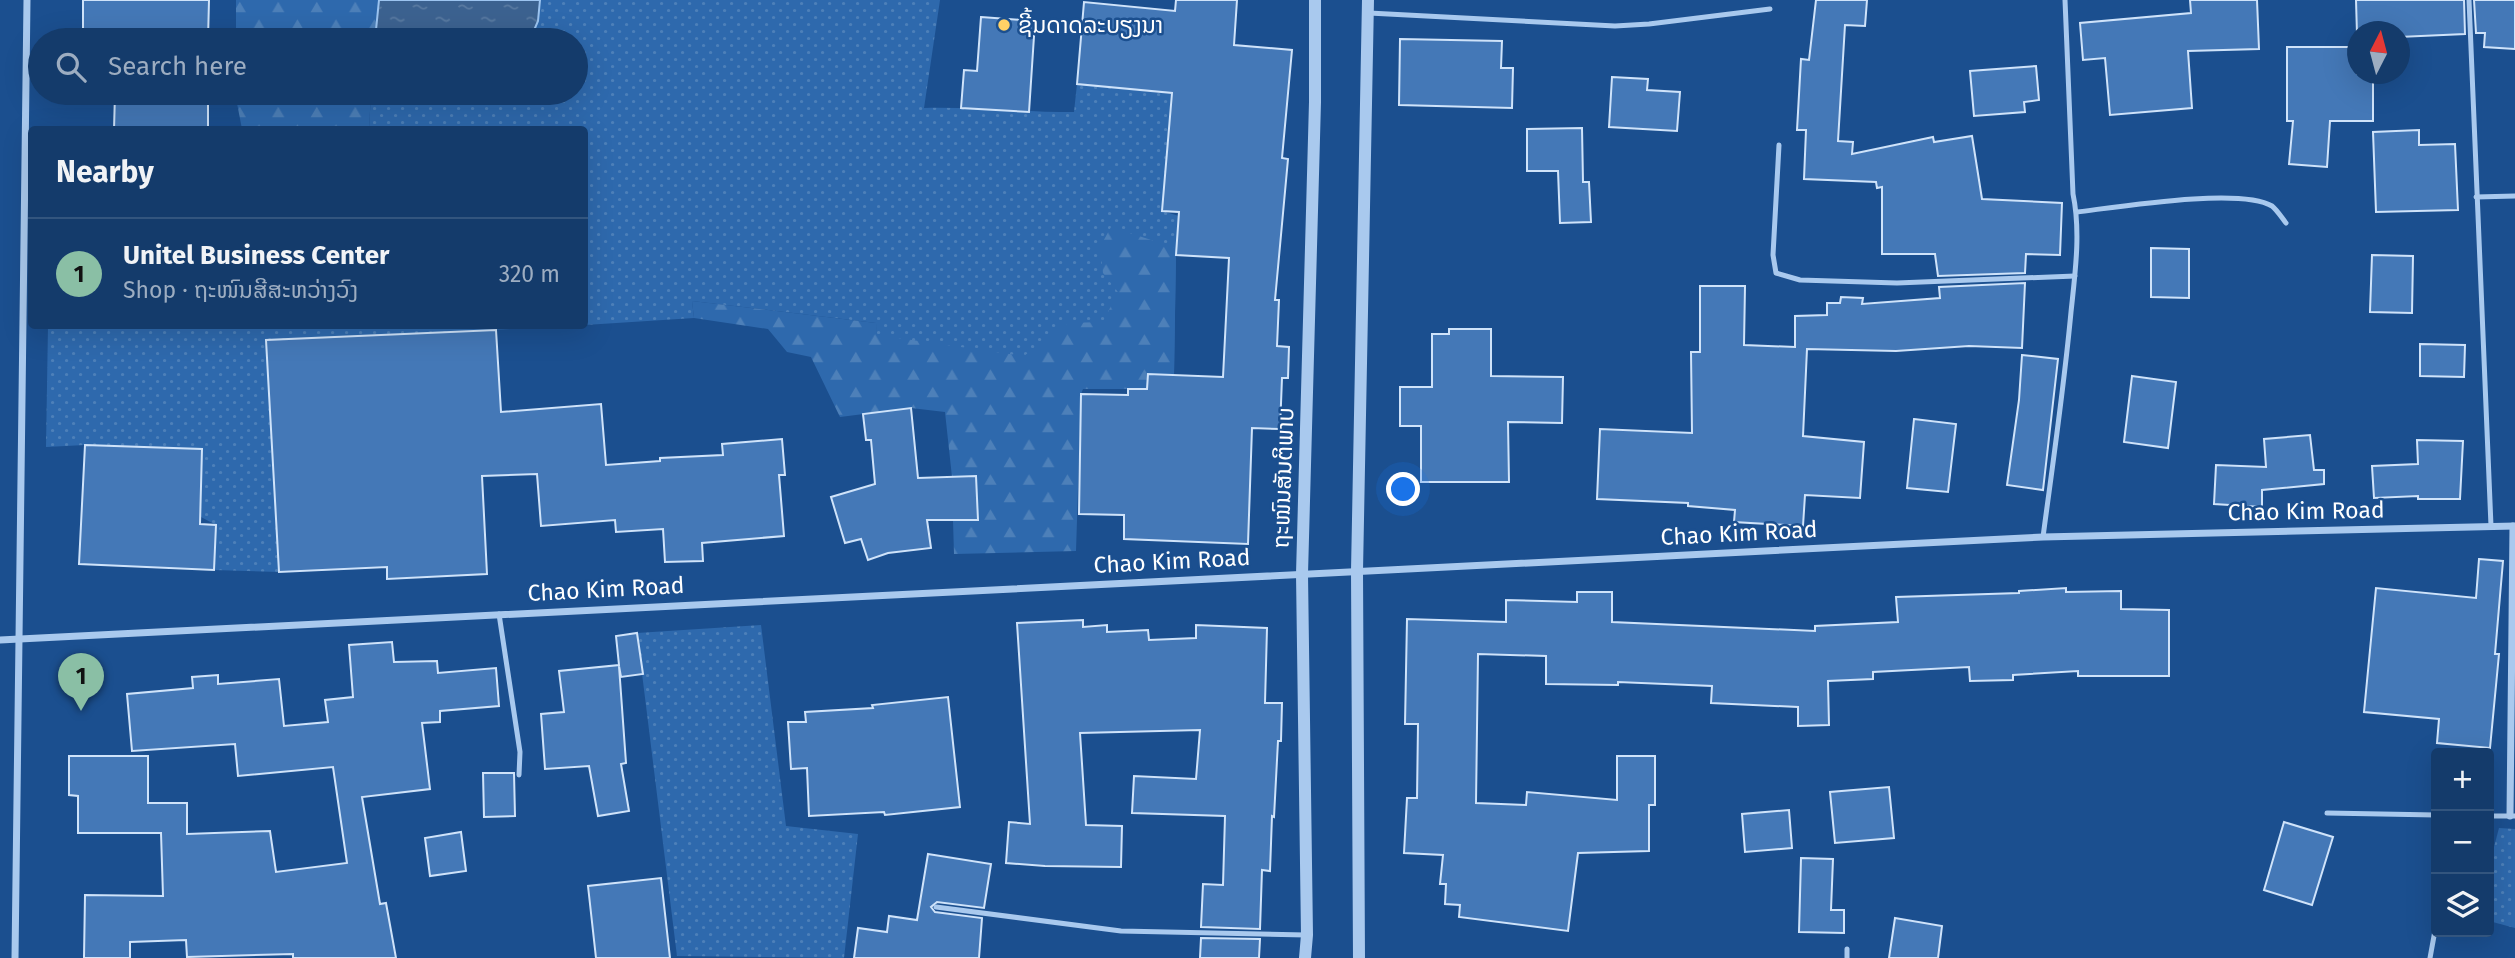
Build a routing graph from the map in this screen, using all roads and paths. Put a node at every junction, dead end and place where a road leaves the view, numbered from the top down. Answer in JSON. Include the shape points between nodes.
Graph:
{"nodes":[{"id":1,"x":27,"y":0,"type":"edge"},
{"id":2,"x":1315,"y":0,"type":"edge"},
{"id":3,"x":2065,"y":0,"type":"edge"},
{"id":4,"x":2469,"y":0,"type":"edge"},
{"id":5,"x":1368,"y":7,"type":"edge"},
{"id":6,"x":1770,"y":9,"type":"dead end"},
{"id":7,"x":1779,"y":145,"type":"dead end"},
{"id":8,"x":2476,"y":197,"type":"junction"},
{"id":9,"x":2515,"y":197,"type":"edge"},
{"id":10,"x":2077,"y":212,"type":"junction"},
{"id":11,"x":2286,"y":223,"type":"dead end"},
{"id":12,"x":2075,"y":276,"type":"junction"},
{"id":13,"x":2491,"y":526,"type":"junction"},
{"id":14,"x":2514,"y":526,"type":"edge"},
{"id":15,"x":2043,"y":537,"type":"junction"},
{"id":16,"x":1357,"y":571,"type":"junction"},
{"id":17,"x":1302,"y":575,"type":"junction"},
{"id":18,"x":499,"y":614,"type":"junction"},
{"id":19,"x":19,"y":639,"type":"junction"},
{"id":20,"x":0,"y":640,"type":"edge"},
{"id":21,"x":519,"y":775,"type":"dead end"},
{"id":22,"x":2327,"y":813,"type":"dead end"},
{"id":23,"x":2431,"y":815,"type":"edge"},
{"id":24,"x":2494,"y":816,"type":"edge"},
{"id":25,"x":2513,"y":816,"type":"edge"},
{"id":26,"x":936,"y":907,"type":"dead end"},
{"id":27,"x":1307,"y":935,"type":"junction"},
{"id":28,"x":2434,"y":937,"type":"edge"},
{"id":29,"x":1847,"y":949,"type":"dead end"},
{"id":30,"x":15,"y":958,"type":"edge"},
{"id":31,"x":1305,"y":958,"type":"edge"},
{"id":32,"x":1359,"y":958,"type":"edge"},
{"id":33,"x":1847,"y":958,"type":"edge"},
{"id":34,"x":2430,"y":958,"type":"edge"}],
"edges":[{"from":1,"to":19,"type":"street"},
{"from":2,"to":17,"type":"street","name":"ຖະໜົນສັນຕິພາບ"},
{"from":3,"to":10,"type":"lane"},
{"from":4,"to":8,"type":"lane"},
{"from":5,"to":6,"type":"lane","via":[[1615,26]]},
{"from":5,"to":16,"type":"street"},
{"from":7,"to":12,"type":"lane","via":[[1776,273],[1800,280],[1897,283]]},
{"from":8,"to":9,"type":"lane"},
{"from":8,"to":13,"type":"lane"},
{"from":10,"to":11,"type":"lane","via":[[2249,198],[2274,207]]},
{"from":10,"to":12,"type":"lane"},
{"from":12,"to":15,"type":"lane"},
{"from":13,"to":14,"type":"street","name":"Chao Kim Road"},
{"from":13,"to":15,"type":"street","name":"Chao Kim Road"},
{"from":14,"to":25,"type":"street"},
{"from":15,"to":16,"type":"street","name":"Chao Kim Road"},
{"from":16,"to":17,"type":"street","name":"Chao Kim Road"},
{"from":16,"to":32,"type":"street"},
{"from":17,"to":18,"type":"street","name":"Chao Kim Road"},
{"from":17,"to":27,"type":"street","name":"ຖະໜົນສັນຕິພາບ"},
{"from":18,"to":19,"type":"street","name":"Chao Kim Road"},
{"from":18,"to":21,"type":"lane","via":[[520,752]]},
{"from":19,"to":20,"type":"street","name":"Chao Kim Road"},
{"from":19,"to":30,"type":"street"},
{"from":22,"to":23,"type":"lane"},
{"from":24,"to":25,"type":"lane"},
{"from":26,"to":27,"type":"lane","via":[[1121,931]]},
{"from":27,"to":31,"type":"street","name":"ຖະໜົນສັນຕິພາບ"},
{"from":28,"to":34,"type":"lane"},
{"from":29,"to":33,"type":"lane"}]}
